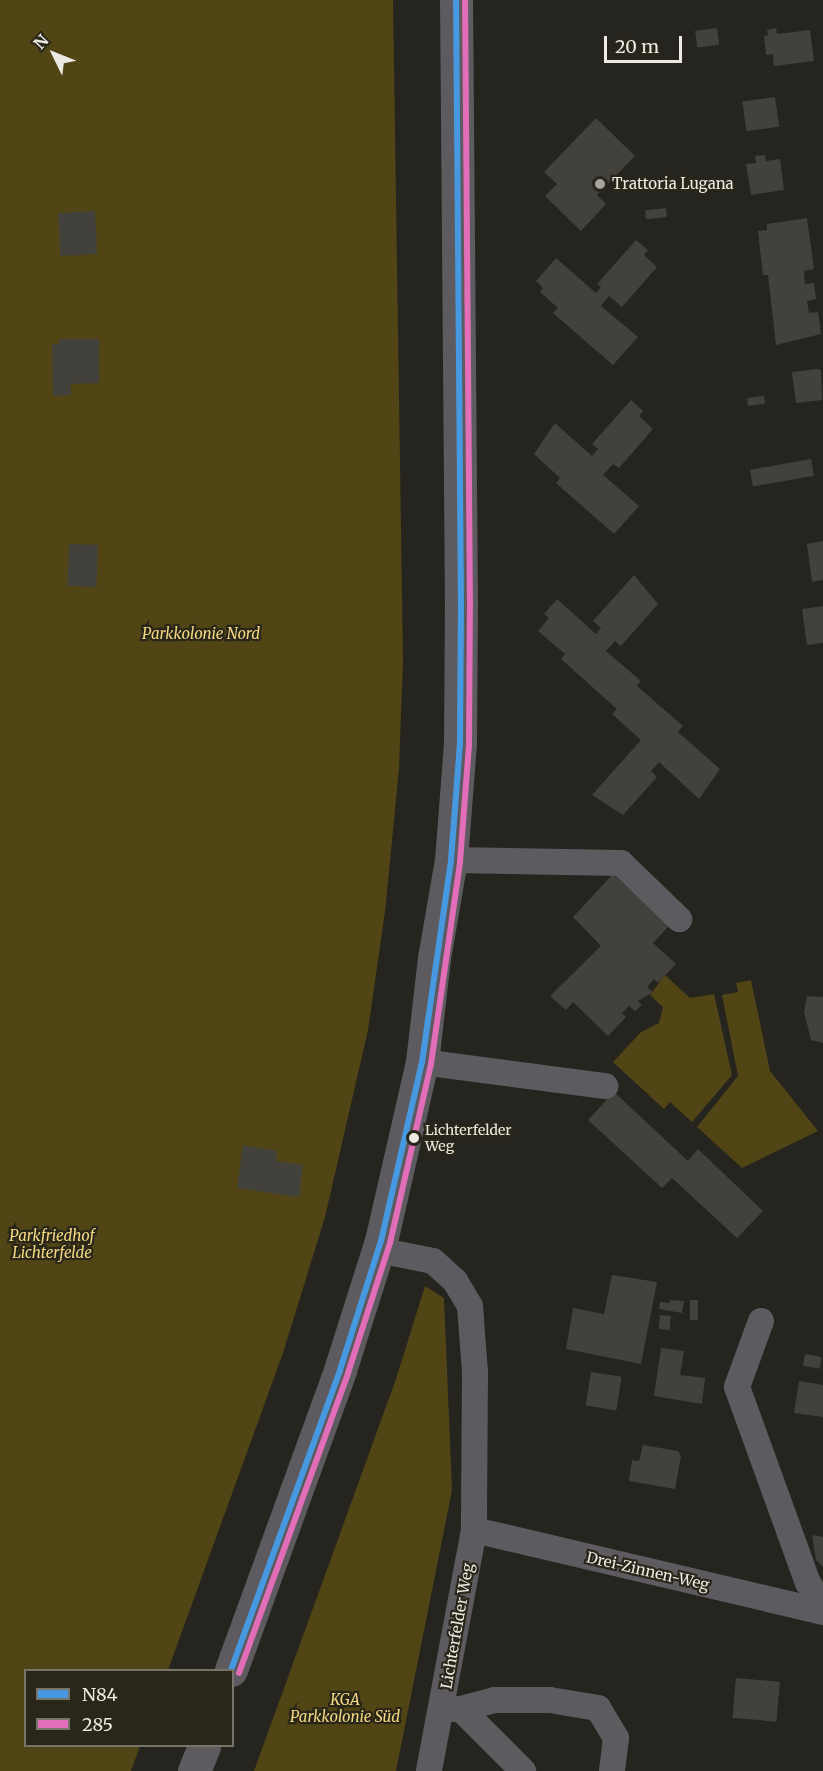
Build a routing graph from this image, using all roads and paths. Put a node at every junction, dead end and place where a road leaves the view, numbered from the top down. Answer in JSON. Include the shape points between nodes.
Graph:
{"nodes":[{"id":1,"x":456,"y":0,"type":"edge"},
{"id":2,"x":452,"y":860,"type":"junction"},
{"id":3,"x":679,"y":919,"type":"dead end"},
{"id":4,"x":422,"y":1062,"type":"junction"},
{"id":5,"x":605,"y":1086,"type":"dead end"},
{"id":6,"x":378,"y":1250,"type":"junction"},
{"id":7,"x":761,"y":1321,"type":"dead end"},
{"id":8,"x":474,"y":1530,"type":"junction"},
{"id":9,"x":823,"y":1605,"type":"edge"},
{"id":10,"x":823,"y":1612,"type":"edge"},
{"id":11,"x":232,"y":1669,"type":"edge"},
{"id":12,"x":452,"y":1709,"type":"junction"},
{"id":13,"x":204,"y":1747,"type":"edge"},
{"id":14,"x":194,"y":1771,"type":"edge"},
{"id":15,"x":429,"y":1771,"type":"edge"},
{"id":16,"x":523,"y":1771,"type":"edge"},
{"id":17,"x":612,"y":1771,"type":"edge"}],
"edges":[{"from":1,"to":2,"type":"main road","via":[[461,607],[460,744]]},
{"from":2,"to":3,"type":"street","via":[[621,863]]},
{"from":2,"to":4,"type":"main road","via":[[434,958]]},
{"from":4,"to":5,"type":"street"},
{"from":4,"to":6,"type":"main road"},
{"from":6,"to":8,"type":"street","name":"Lichterfelder Weg","via":[[433,1261],[455,1281],[470,1306],[476,1372]]},
{"from":6,"to":11,"type":"main road","via":[[340,1370]]},
{"from":7,"to":9,"type":"street","via":[[737,1387],[808,1583]]},
{"from":8,"to":10,"type":"street","name":"Drei-Zinnen-Weg"},
{"from":8,"to":12,"type":"street","name":"Lichterfelder Weg"},
{"from":12,"to":15,"type":"street","name":"Lichterfelder Weg"},
{"from":12,"to":16,"type":"street"},
{"from":12,"to":17,"type":"street","via":[[495,1700],[550,1700],[598,1708],[616,1738]]},
{"from":13,"to":14,"type":"main road"}]}
